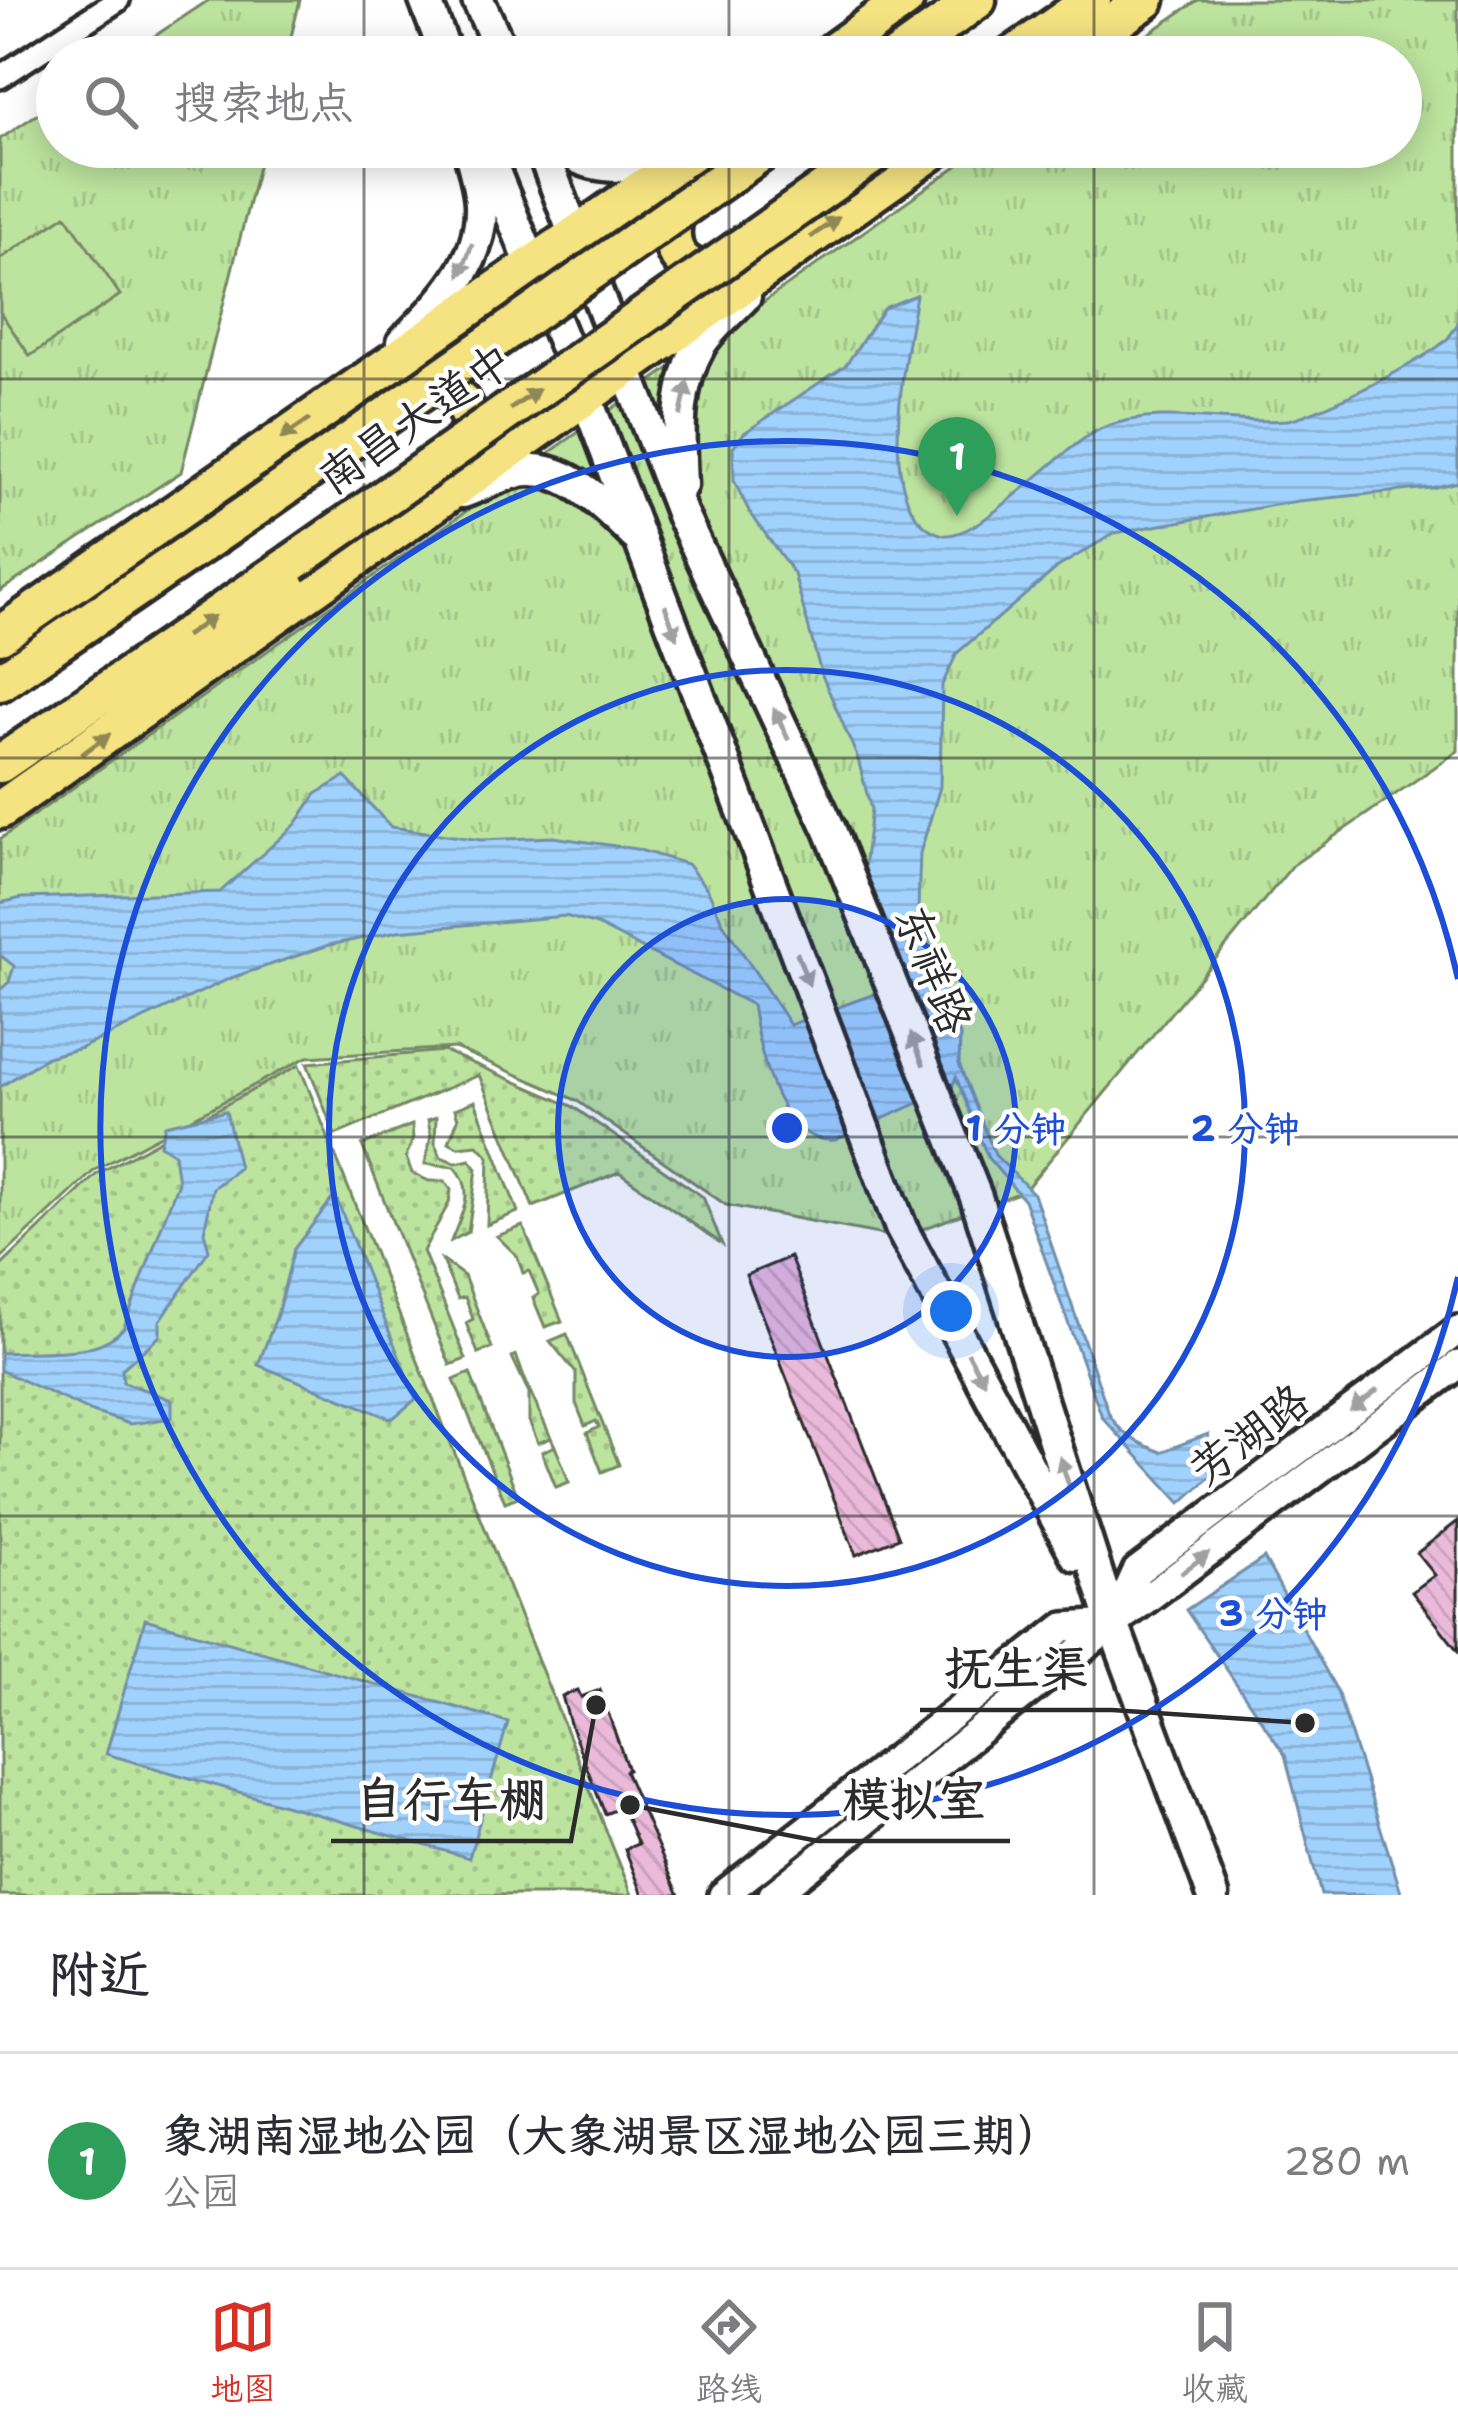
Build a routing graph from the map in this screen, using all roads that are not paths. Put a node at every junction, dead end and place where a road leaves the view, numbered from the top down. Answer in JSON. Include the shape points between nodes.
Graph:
{"nodes":[{"id":1,"x":118,"y":0,"type":"edge"},
{"id":2,"x":425,"y":0,"type":"edge"},
{"id":3,"x":478,"y":0,"type":"edge"},
{"id":4,"x":904,"y":0,"type":"edge"},
{"id":5,"x":977,"y":0,"type":"edge"},
{"id":6,"x":1092,"y":0,"type":"edge"},
{"id":7,"x":1146,"y":0,"type":"edge"},
{"id":8,"x":63,"y":36,"type":"edge"},
{"id":9,"x":439,"y":36,"type":"edge"},
{"id":10,"x":494,"y":36,"type":"edge"},
{"id":11,"x":855,"y":36,"type":"edge"},
{"id":12,"x":926,"y":36,"type":"edge"},
{"id":13,"x":1041,"y":36,"type":"edge"},
{"id":14,"x":1095,"y":36,"type":"edge"},
{"id":15,"x":36,"y":54,"type":"edge"},
{"id":16,"x":0,"y":77,"type":"edge"},
{"id":17,"x":473,"y":168,"type":"edge"},
{"id":18,"x":493,"y":168,"type":"edge"},
{"id":19,"x":550,"y":168,"type":"edge"},
{"id":20,"x":672,"y":168,"type":"edge"},
{"id":21,"x":693,"y":168,"type":"edge"},
{"id":22,"x":739,"y":168,"type":"edge"},
{"id":23,"x":854,"y":168,"type":"edge"},
{"id":24,"x":908,"y":168,"type":"edge"},
{"id":25,"x":575,"y":235,"type":"junction"},
{"id":26,"x":777,"y":261,"type":"junction"},
{"id":27,"x":532,"y":265,"type":"junction"},
{"id":28,"x":626,"y":366,"type":"junction"},
{"id":29,"x":364,"y":381,"type":"junction"},
{"id":30,"x":586,"y":395,"type":"junction"},
{"id":31,"x":424,"y":507,"type":"junction"},
{"id":32,"x":682,"y":515,"type":"junction"},
{"id":33,"x":641,"y":541,"type":"junction"},
{"id":34,"x":0,"y":635,"type":"edge"},
{"id":35,"x":0,"y":682,"type":"edge"},
{"id":36,"x":0,"y":764,"type":"edge"},
{"id":37,"x":0,"y":810,"type":"edge"},
{"id":38,"x":1458,"y":1330,"type":"edge"},
{"id":39,"x":1458,"y":1365,"type":"edge"},
{"id":40,"x":1113,"y":1624,"type":"junction"},
{"id":41,"x":723,"y":1895,"type":"edge"},
{"id":42,"x":773,"y":1895,"type":"edge"},
{"id":43,"x":1213,"y":1895,"type":"edge"}],
"edges":[{"from":1,"to":8,"type":"street"},
{"from":2,"to":9,"type":"main road"},
{"from":3,"to":10,"type":"main road"},
{"from":4,"to":11,"type":"highway"},
{"from":5,"to":12,"type":"highway"},
{"from":6,"to":13,"type":"highway"},
{"from":7,"to":14,"type":"highway"},
{"from":15,"to":16,"type":"street"},
{"from":17,"to":29,"type":"main road","one_way":true,"via":[[481,206],[470,261],[450,295]]},
{"from":18,"to":27,"type":"main road","name":"东祥路"},
{"from":19,"to":25,"type":"main road","name":"东祥路"},
{"from":20,"to":25,"type":"highway"},
{"from":21,"to":26,"type":"highway","via":[[671,243],[679,260],[723,274]]},
{"from":22,"to":35,"type":"highway","name":"南昌大道中","bridge":true},
{"from":36,"to":23,"type":"highway","name":"南昌大道中","one_way":true,"bridge":true},
{"from":26,"to":24,"type":"highway","one_way":true},
{"from":25,"to":27,"type":"highway"},
{"from":25,"to":28,"type":"main road","name":"东祥路"},
{"from":26,"to":28,"type":"highway"},
{"from":32,"to":26,"type":"main road","one_way":true,"via":[[678,427],[694,360]]},
{"from":27,"to":29,"type":"highway"},
{"from":27,"to":30,"type":"main road","name":"东祥路"},
{"from":28,"to":30,"type":"highway"},
{"from":28,"to":32,"type":"main road","name":"东祥路"},
{"from":29,"to":31,"type":"highway","via":[[412,379],[451,390],[464,403],[472,424],[464,451]]},
{"from":29,"to":34,"type":"highway","one_way":true},
{"from":30,"to":31,"type":"highway"},
{"from":30,"to":33,"type":"main road","name":"东祥路"},
{"from":31,"to":33,"type":"main road","via":[[520,470],[554,473],[587,491]]},
{"from":37,"to":31,"type":"highway","one_way":true},
{"from":40,"to":32,"type":"main road","name":"东祥路","one_way":true,"via":[[976,1197],[830,830]]},
{"from":33,"to":40,"type":"main road","name":"东祥路","one_way":true,"via":[[902,1228]]},
{"from":38,"to":40,"type":"street","name":"芳湖路","one_way":true,"via":[[1136,1571]]},
{"from":40,"to":39,"type":"street","name":"芳湖路","one_way":true},
{"from":40,"to":41,"type":"street","name":"芳湖路","via":[[1064,1627]]},
{"from":40,"to":42,"type":"street","name":"芳湖路"},
{"from":40,"to":43,"type":"main road","name":"东祥路"}]}
